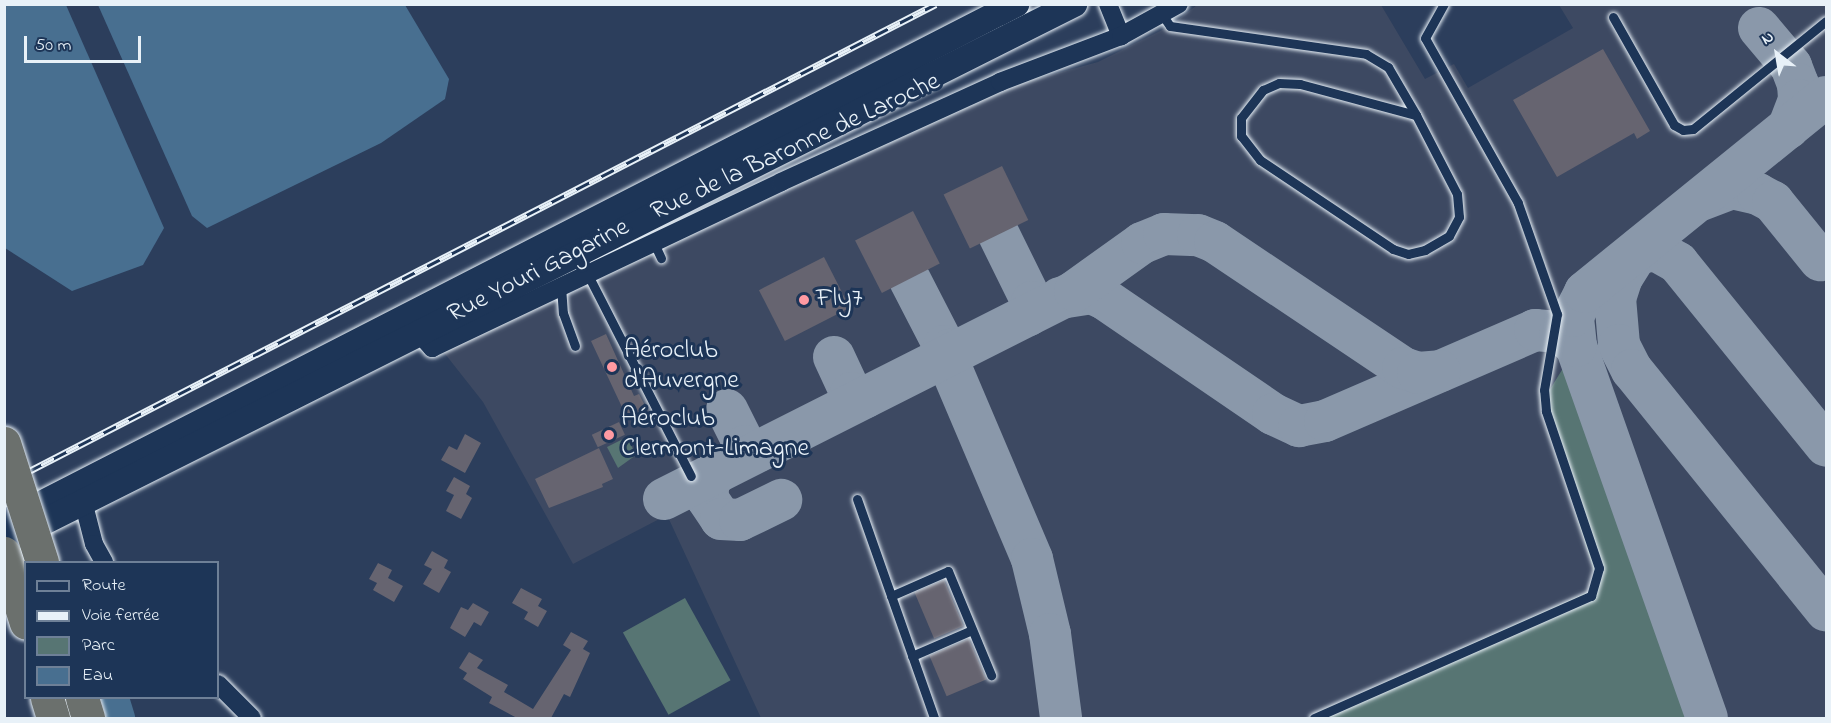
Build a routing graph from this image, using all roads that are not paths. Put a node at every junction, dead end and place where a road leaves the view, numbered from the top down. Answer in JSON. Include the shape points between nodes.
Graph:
{"nodes":[{"id":1,"x":1016,"y":4,"type":"edge"},
{"id":2,"x":1108,"y":4,"type":"edge"},
{"id":3,"x":1179,"y":4,"type":"edge"},
{"id":4,"x":1444,"y":4,"type":"edge"},
{"id":5,"x":1068,"y":6,"type":"edge"},
{"id":6,"x":1162,"y":16,"type":"junction"},
{"id":7,"x":1612,"y":17,"type":"dead end"},
{"id":8,"x":1827,"y":21,"type":"edge"},
{"id":9,"x":1121,"y":36,"type":"junction"},
{"id":10,"x":1416,"y":115,"type":"junction"},
{"id":11,"x":586,"y":272,"type":"junction"},
{"id":12,"x":561,"y":283,"type":"junction"},
{"id":13,"x":425,"y":340,"type":"junction"},
{"id":14,"x":575,"y":346,"type":"dead end"},
{"id":15,"x":4,"y":443,"type":"edge"},
{"id":16,"x":691,"y":476,"type":"dead end"},
{"id":17,"x":857,"y":499,"type":"dead end"},
{"id":18,"x":84,"y":505,"type":"junction"},
{"id":19,"x":4,"y":523,"type":"edge"},
{"id":20,"x":4,"y":542,"type":"edge"},
{"id":21,"x":4,"y":553,"type":"edge"},
{"id":22,"x":42,"y":561,"type":"edge"},
{"id":23,"x":103,"y":561,"type":"edge"},
{"id":24,"x":891,"y":596,"type":"junction"},
{"id":25,"x":24,"y":616,"type":"edge"},
{"id":26,"x":972,"y":630,"type":"junction"},
{"id":27,"x":912,"y":656,"type":"junction"},
{"id":28,"x":991,"y":675,"type":"dead end"},
{"id":29,"x":219,"y":685,"type":"edge"},
{"id":30,"x":47,"y":699,"type":"edge"},
{"id":31,"x":81,"y":699,"type":"edge"},
{"id":32,"x":53,"y":718,"type":"edge"},
{"id":33,"x":88,"y":718,"type":"edge"},
{"id":34,"x":252,"y":718,"type":"edge"},
{"id":35,"x":934,"y":718,"type":"edge"},
{"id":36,"x":1314,"y":718,"type":"edge"}],
"edges":[{"from":1,"to":19,"type":"main road","name":"Rue Youri Gagarine"},
{"from":2,"to":9,"type":"street"},
{"from":3,"to":6,"type":"street","name":"Rue de la Baronne de Laroche"},
{"from":4,"to":36,"type":"lane","via":[[1425,38],[1518,203],[1557,314],[1544,390],[1546,411],[1599,568],[1591,596]]},
{"from":5,"to":13,"type":"main road","name":"Rue Youri Gagarine"},
{"from":6,"to":9,"type":"street","name":"Rue de la Baronne de Laroche"},
{"from":6,"to":10,"type":"lane","via":[[1170,26],[1366,54],[1388,67]]},
{"from":7,"to":8,"type":"lane","via":[[1674,125],[1683,130],[1693,129]]},
{"from":9,"to":11,"type":"street","name":"Rue de la Baronne de Laroche","via":[[1000,82],[657,249]]},
{"from":10,"to":10,"type":"lane","via":[[1457,194],[1459,218],[1449,236],[1425,250],[1408,254],[1393,249],[1260,160],[1241,136],[1241,118],[1249,103],[1263,90],[1280,83],[1300,84]]},
{"from":11,"to":12,"type":"street","name":"Rue de la Baronne de Laroche"},
{"from":11,"to":16,"type":"lane"},
{"from":12,"to":13,"type":"street","name":"Rue de la Baronne de Laroche"},
{"from":12,"to":14,"type":"lane","via":[[563,313]]},
{"from":13,"to":18,"type":"main road","name":"Rue Youri Gagarine"},
{"from":15,"to":22,"type":"highway","bridge":true},
{"from":17,"to":24,"type":"lane"},
{"from":18,"to":20,"type":"main road","name":"Rue Youri Gagarine"},
{"from":18,"to":23,"type":"street","via":[[94,544]]},
{"from":21,"to":25,"type":"highway"},
{"from":24,"to":26,"type":"lane","via":[[948,571]]},
{"from":24,"to":27,"type":"lane"},
{"from":26,"to":27,"type":"lane"},
{"from":26,"to":28,"type":"lane"},
{"from":27,"to":35,"type":"lane"},
{"from":29,"to":34,"type":"street"},
{"from":30,"to":32,"type":"highway"},
{"from":31,"to":33,"type":"highway"}]}
